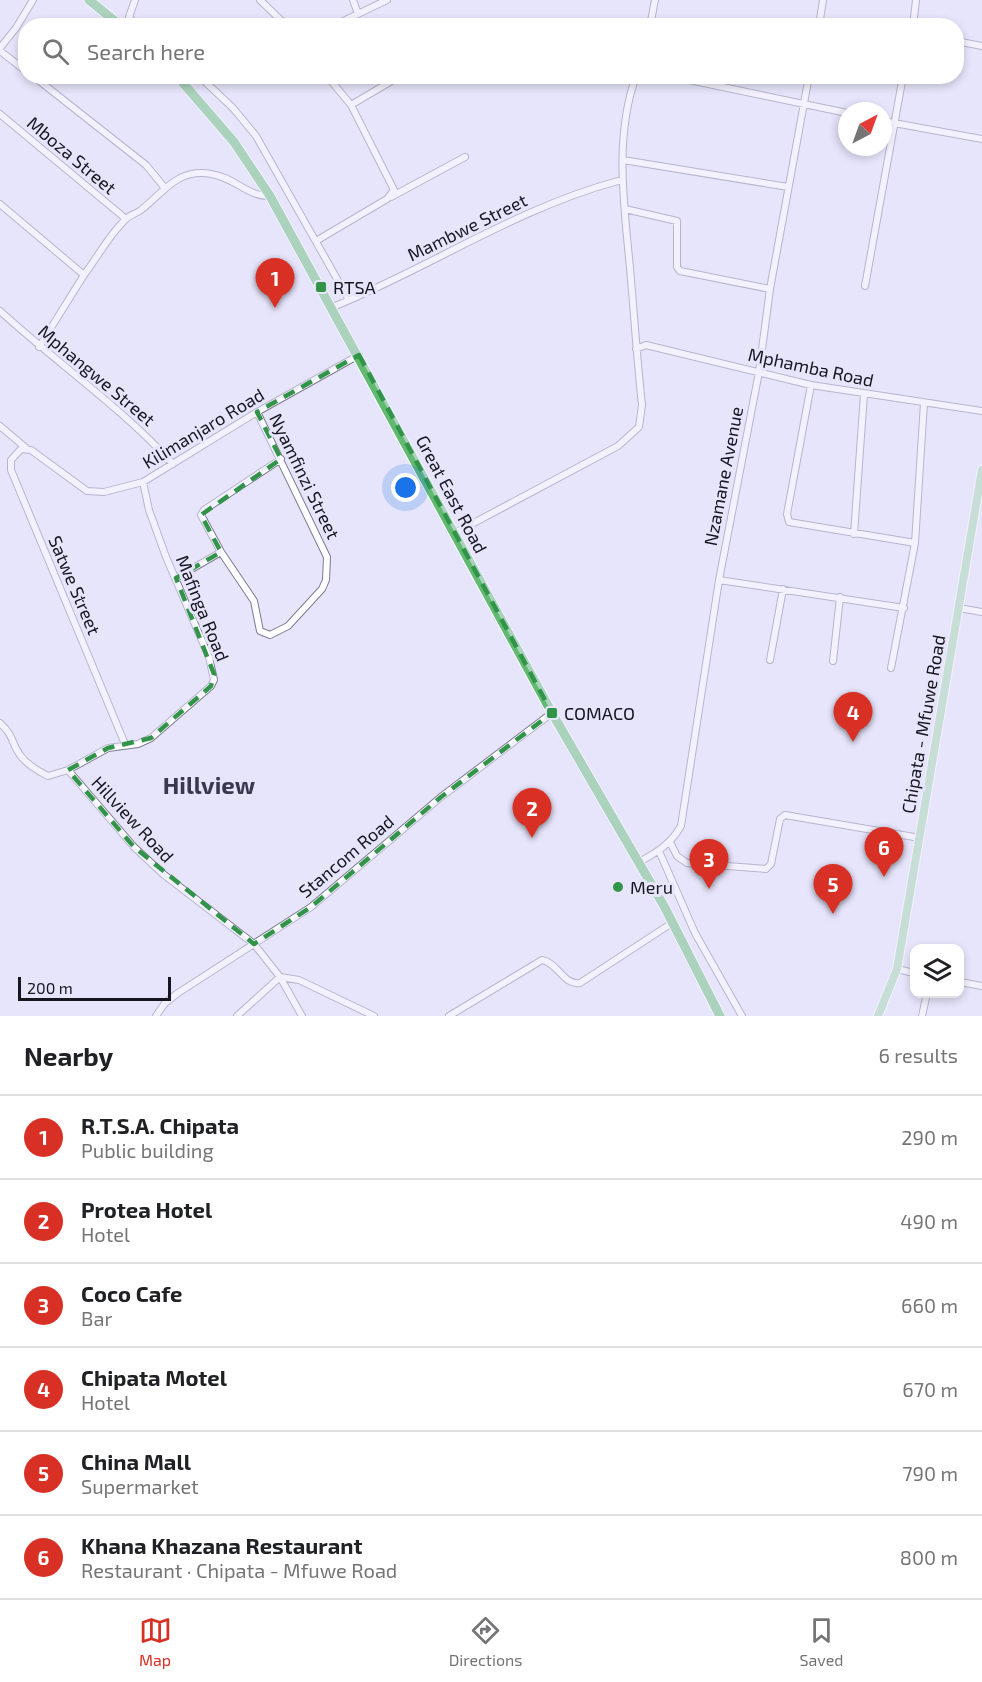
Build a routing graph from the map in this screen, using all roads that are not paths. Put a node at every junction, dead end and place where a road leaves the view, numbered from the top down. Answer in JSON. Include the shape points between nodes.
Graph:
{"nodes":[{"id":1,"x":33,"y":0,"type":"edge"},
{"id":2,"x":89,"y":0,"type":"edge"},
{"id":3,"x":135,"y":0,"type":"edge"},
{"id":4,"x":260,"y":0,"type":"edge"},
{"id":5,"x":353,"y":0,"type":"edge"},
{"id":6,"x":387,"y":0,"type":"edge"},
{"id":7,"x":655,"y":0,"type":"edge"},
{"id":8,"x":823,"y":0,"type":"edge"},
{"id":9,"x":916,"y":0,"type":"edge"},
{"id":10,"x":358,"y":14,"type":"junction"},
{"id":11,"x":22,"y":18,"type":"edge"},
{"id":12,"x":111,"y":18,"type":"edge"},
{"id":13,"x":130,"y":18,"type":"edge"},
{"id":14,"x":279,"y":18,"type":"edge"},
{"id":15,"x":350,"y":18,"type":"edge"},
{"id":16,"x":652,"y":18,"type":"edge"},
{"id":17,"x":820,"y":18,"type":"edge"},
{"id":18,"x":914,"y":18,"type":"edge"},
{"id":19,"x":18,"y":25,"type":"edge"},
{"id":20,"x":964,"y":42,"type":"edge"},
{"id":21,"x":982,"y":46,"type":"edge"},
{"id":22,"x":0,"y":50,"type":"edge"},
{"id":23,"x":18,"y":65,"type":"edge"},
{"id":24,"x":43,"y":84,"type":"edge"},
{"id":25,"x":184,"y":84,"type":"edge"},
{"id":26,"x":208,"y":84,"type":"edge"},
{"id":27,"x":334,"y":84,"type":"edge"},
{"id":28,"x":386,"y":84,"type":"edge"},
{"id":29,"x":634,"y":84,"type":"edge"},
{"id":30,"x":708,"y":84,"type":"edge"},
{"id":31,"x":807,"y":84,"type":"edge"},
{"id":32,"x":901,"y":84,"type":"edge"},
{"id":33,"x":803,"y":104,"type":"junction"},
{"id":34,"x":351,"y":105,"type":"junction"},
{"id":35,"x":838,"y":111,"type":"edge"},
{"id":36,"x":0,"y":114,"type":"edge"},
{"id":37,"x":893,"y":123,"type":"junction"},
{"id":38,"x":982,"y":139,"type":"edge"},
{"id":39,"x":465,"y":157,"type":"dead end"},
{"id":40,"x":623,"y":160,"type":"junction"},
{"id":41,"x":618,"y":181,"type":"dead end"},
{"id":42,"x":164,"y":187,"type":"junction"},
{"id":43,"x":788,"y":187,"type":"junction"},
{"id":44,"x":270,"y":196,"type":"junction"},
{"id":45,"x":387,"y":199,"type":"junction"},
{"id":46,"x":0,"y":204,"type":"edge"},
{"id":47,"x":624,"y":209,"type":"junction"},
{"id":48,"x":126,"y":219,"type":"junction"},
{"id":49,"x":316,"y":242,"type":"junction"},
{"id":50,"x":84,"y":275,"type":"junction"},
{"id":51,"x":865,"y":286,"type":"dead end"},
{"id":52,"x":770,"y":289,"type":"junction"},
{"id":53,"x":349,"y":300,"type":"junction"},
{"id":54,"x":333,"y":307,"type":"junction"},
{"id":55,"x":0,"y":311,"type":"edge"},
{"id":56,"x":39,"y":346,"type":"junction"},
{"id":57,"x":636,"y":349,"type":"junction"},
{"id":58,"x":359,"y":355,"type":"junction"},
{"id":59,"x":759,"y":372,"type":"junction"},
{"id":60,"x":811,"y":385,"type":"junction"},
{"id":61,"x":864,"y":394,"type":"junction"},
{"id":62,"x":924,"y":403,"type":"junction"},
{"id":63,"x":982,"y":411,"type":"edge"},
{"id":64,"x":257,"y":412,"type":"junction"},
{"id":65,"x":0,"y":426,"type":"edge"},
{"id":66,"x":29,"y":449,"type":"junction"},
{"id":67,"x":281,"y":459,"type":"junction"},
{"id":68,"x":174,"y":464,"type":"junction"},
{"id":69,"x":982,"y":470,"type":"edge"},
{"id":70,"x":143,"y":482,"type":"junction"},
{"id":71,"x":453,"y":534,"type":"junction"},
{"id":72,"x":854,"y":534,"type":"junction"},
{"id":73,"x":915,"y":543,"type":"junction"},
{"id":74,"x":221,"y":552,"type":"junction"},
{"id":75,"x":176,"y":578,"type":"junction"},
{"id":76,"x":719,"y":580,"type":"junction"},
{"id":77,"x":783,"y":589,"type":"junction"},
{"id":78,"x":840,"y":597,"type":"junction"},
{"id":79,"x":904,"y":608,"type":"junction"},
{"id":80,"x":959,"y":608,"type":"junction"},
{"id":81,"x":982,"y":612,"type":"edge"},
{"id":82,"x":770,"y":660,"type":"dead end"},
{"id":83,"x":833,"y":661,"type":"dead end"},
{"id":84,"x":891,"y":668,"type":"dead end"},
{"id":85,"x":552,"y":713,"type":"junction"},
{"id":86,"x":0,"y":723,"type":"edge"},
{"id":87,"x":125,"y":744,"type":"junction"},
{"id":88,"x":68,"y":770,"type":"junction"},
{"id":89,"x":920,"y":838,"type":"junction"},
{"id":90,"x":670,"y":842,"type":"junction"},
{"id":91,"x":659,"y":851,"type":"junction"},
{"id":92,"x":639,"y":862,"type":"junction"},
{"id":93,"x":672,"y":923,"type":"junction"},
{"id":94,"x":680,"y":939,"type":"junction"},
{"id":95,"x":254,"y":944,"type":"junction"},
{"id":96,"x":897,"y":969,"type":"junction"},
{"id":97,"x":910,"y":972,"type":"edge"},
{"id":98,"x":280,"y":977,"type":"junction"},
{"id":99,"x":964,"y":983,"type":"edge"},
{"id":100,"x":982,"y":986,"type":"edge"},
{"id":101,"x":926,"y":998,"type":"edge"},
{"id":102,"x":156,"y":1016,"type":"edge"},
{"id":103,"x":237,"y":1016,"type":"edge"},
{"id":104,"x":302,"y":1016,"type":"edge"},
{"id":105,"x":374,"y":1016,"type":"edge"},
{"id":106,"x":449,"y":1016,"type":"edge"},
{"id":107,"x":720,"y":1016,"type":"edge"},
{"id":108,"x":726,"y":1016,"type":"edge"},
{"id":109,"x":742,"y":1016,"type":"edge"},
{"id":110,"x":878,"y":1016,"type":"edge"},
{"id":111,"x":922,"y":1016,"type":"edge"}],
"edges":[{"from":1,"to":11,"type":"street"},
{"from":2,"to":12,"type":"highway"},
{"from":3,"to":13,"type":"street"},
{"from":4,"to":14,"type":"street"},
{"from":5,"to":10,"type":"street"},
{"from":6,"to":10,"type":"street"},
{"from":7,"to":16,"type":"street"},
{"from":8,"to":17,"type":"street"},
{"from":9,"to":18,"type":"street"},
{"from":10,"to":15,"type":"street"},
{"from":19,"to":22,"type":"street"},
{"from":20,"to":21,"type":"street"},
{"from":22,"to":23,"type":"street"},
{"from":24,"to":42,"type":"street","via":[[146,165]]},
{"from":25,"to":44,"type":"highway","name":"Great East Road","via":[[234,142]]},
{"from":26,"to":49,"type":"street","via":[[256,136]]},
{"from":27,"to":34,"type":"street"},
{"from":28,"to":34,"type":"street"},
{"from":29,"to":40,"type":"street","via":[[624,120]]},
{"from":30,"to":33,"type":"street"},
{"from":31,"to":33,"type":"street","name":"Nzamane Avenue"},
{"from":32,"to":37,"type":"street"},
{"from":33,"to":35,"type":"street"},
{"from":33,"to":43,"type":"street","name":"Nzamane Avenue"},
{"from":34,"to":45,"type":"street","via":[[394,184]]},
{"from":36,"to":48,"type":"street","name":"Mboza Street"},
{"from":37,"to":38,"type":"street"},
{"from":37,"to":51,"type":"street"},
{"from":39,"to":45,"type":"street"},
{"from":40,"to":43,"type":"street"},
{"from":40,"to":47,"type":"street"},
{"from":41,"to":53,"type":"street","name":"Mambwe Street","via":[[580,191],[520,216]]},
{"from":42,"to":44,"type":"street","via":[[199,173],[211,173],[259,197]]},
{"from":42,"to":48,"type":"street"},
{"from":43,"to":52,"type":"street","name":"Nzamane Avenue"},
{"from":44,"to":54,"type":"highway","name":"Great East Road"},
{"from":45,"to":49,"type":"street"},
{"from":46,"to":50,"type":"street"},
{"from":47,"to":52,"type":"street","via":[[677,221],[680,271]]},
{"from":47,"to":57,"type":"street"},
{"from":48,"to":50,"type":"street"},
{"from":49,"to":53,"type":"street"},
{"from":50,"to":56,"type":"street"},
{"from":52,"to":59,"type":"street","name":"Nzamane Avenue"},
{"from":53,"to":54,"type":"street","name":"Mambwe Street"},
{"from":54,"to":58,"type":"highway","name":"Great East Road"},
{"from":55,"to":56,"type":"street","name":"Mphangwe Street"},
{"from":56,"to":68,"type":"street","name":"Mphangwe Street","via":[[144,432]]},
{"from":57,"to":59,"type":"street","name":"Mphamba Road","via":[[646,345]]},
{"from":57,"to":71,"type":"street","via":[[642,419],[632,436]]},
{"from":58,"to":64,"type":"street","name":"Kilimanjaro Road"},
{"from":58,"to":71,"type":"highway","name":"Great East Road"},
{"from":59,"to":60,"type":"street","name":"Mphamba Road"},
{"from":59,"to":76,"type":"street","name":"Nzamane Avenue"},
{"from":60,"to":61,"type":"street","name":"Mphamba Road"},
{"from":60,"to":72,"type":"street","via":[[787,518],[796,524]]},
{"from":61,"to":62,"type":"street","name":"Mphamba Road"},
{"from":61,"to":72,"type":"street"},
{"from":62,"to":63,"type":"street","name":"Mphamba Road"},
{"from":62,"to":73,"type":"street"},
{"from":64,"to":67,"type":"street","name":"Nyamfinzi Street"},
{"from":64,"to":68,"type":"street","name":"Kilimanjaro Road"},
{"from":65,"to":66,"type":"street","name":"Kilimanjaro Road"},
{"from":66,"to":70,"type":"street","name":"Kilimanjaro Road","via":[[87,490],[104,492]]},
{"from":66,"to":87,"type":"street","name":"Satwe Street","via":[[16,453],[11,470]]},
{"from":67,"to":74,"type":"street","via":[[204,510],[202,519]]},
{"from":67,"to":74,"type":"street","name":"Nyamfinzi Street","via":[[327,556],[322,589],[279,632],[270,635],[260,631],[254,601]]},
{"from":68,"to":70,"type":"street","name":"Kilimanjaro Road"},
{"from":69,"to":80,"type":"main road","name":"Chipata - Mfuwe Road"},
{"from":70,"to":75,"type":"street","name":"Mafinga Road","via":[[149,510]]},
{"from":71,"to":85,"type":"highway","name":"Great East Road"},
{"from":72,"to":73,"type":"street"},
{"from":73,"to":79,"type":"street"},
{"from":74,"to":75,"type":"street"},
{"from":75,"to":87,"type":"street","name":"Mafinga Road","via":[[209,657],[214,680],[151,738]]},
{"from":76,"to":77,"type":"street"},
{"from":76,"to":90,"type":"street","name":"Nzamane Avenue","via":[[681,826]]},
{"from":77,"to":78,"type":"street"},
{"from":77,"to":82,"type":"street"},
{"from":78,"to":79,"type":"street"},
{"from":78,"to":83,"type":"street"},
{"from":79,"to":84,"type":"street"},
{"from":80,"to":81,"type":"street"},
{"from":80,"to":89,"type":"main road","name":"Chipata - Mfuwe Road"},
{"from":85,"to":92,"type":"highway","name":"Great East Road"},
{"from":85,"to":95,"type":"street","name":"Stancom Road","via":[[441,797],[310,907]]},
{"from":86,"to":88,"type":"street","name":"Hillview Road","via":[[15,740],[19,754],[34,768],[48,776]]},
{"from":87,"to":88,"type":"street","name":"Mafinga Road","via":[[108,748]]},
{"from":88,"to":95,"type":"street","name":"Hillview Road","via":[[134,848]]},
{"from":89,"to":90,"type":"street","via":[[785,815],[780,819],[771,864],[766,869],[687,863],[677,856]]},
{"from":89,"to":96,"type":"main road","name":"Chipata - Mfuwe Road"},
{"from":90,"to":91,"type":"street","name":"Nzamane Avenue"},
{"from":91,"to":92,"type":"street","name":"Nzamane Avenue"},
{"from":91,"to":109,"type":"street","via":[[694,933]]},
{"from":92,"to":93,"type":"highway","name":"Great East Road"},
{"from":93,"to":94,"type":"highway","name":"Great East Road"},
{"from":93,"to":106,"type":"street","via":[[580,983],[570,982],[552,964],[542,960]]},
{"from":94,"to":107,"type":"highway","name":"Great East Road"},
{"from":94,"to":108,"type":"highway","name":"Great East Road"},
{"from":95,"to":98,"type":"street","name":"Hillview Road"},
{"from":95,"to":102,"type":"street","name":"Stancom Road","via":[[178,993]]},
{"from":96,"to":97,"type":"street"},
{"from":96,"to":110,"type":"main road","name":"Chipata - Mfuwe Road"},
{"from":98,"to":103,"type":"street"},
{"from":98,"to":104,"type":"street","name":"Hillview Road"},
{"from":98,"to":105,"type":"street","via":[[299,980]]},
{"from":99,"to":100,"type":"street"},
{"from":101,"to":111,"type":"street"}]}
